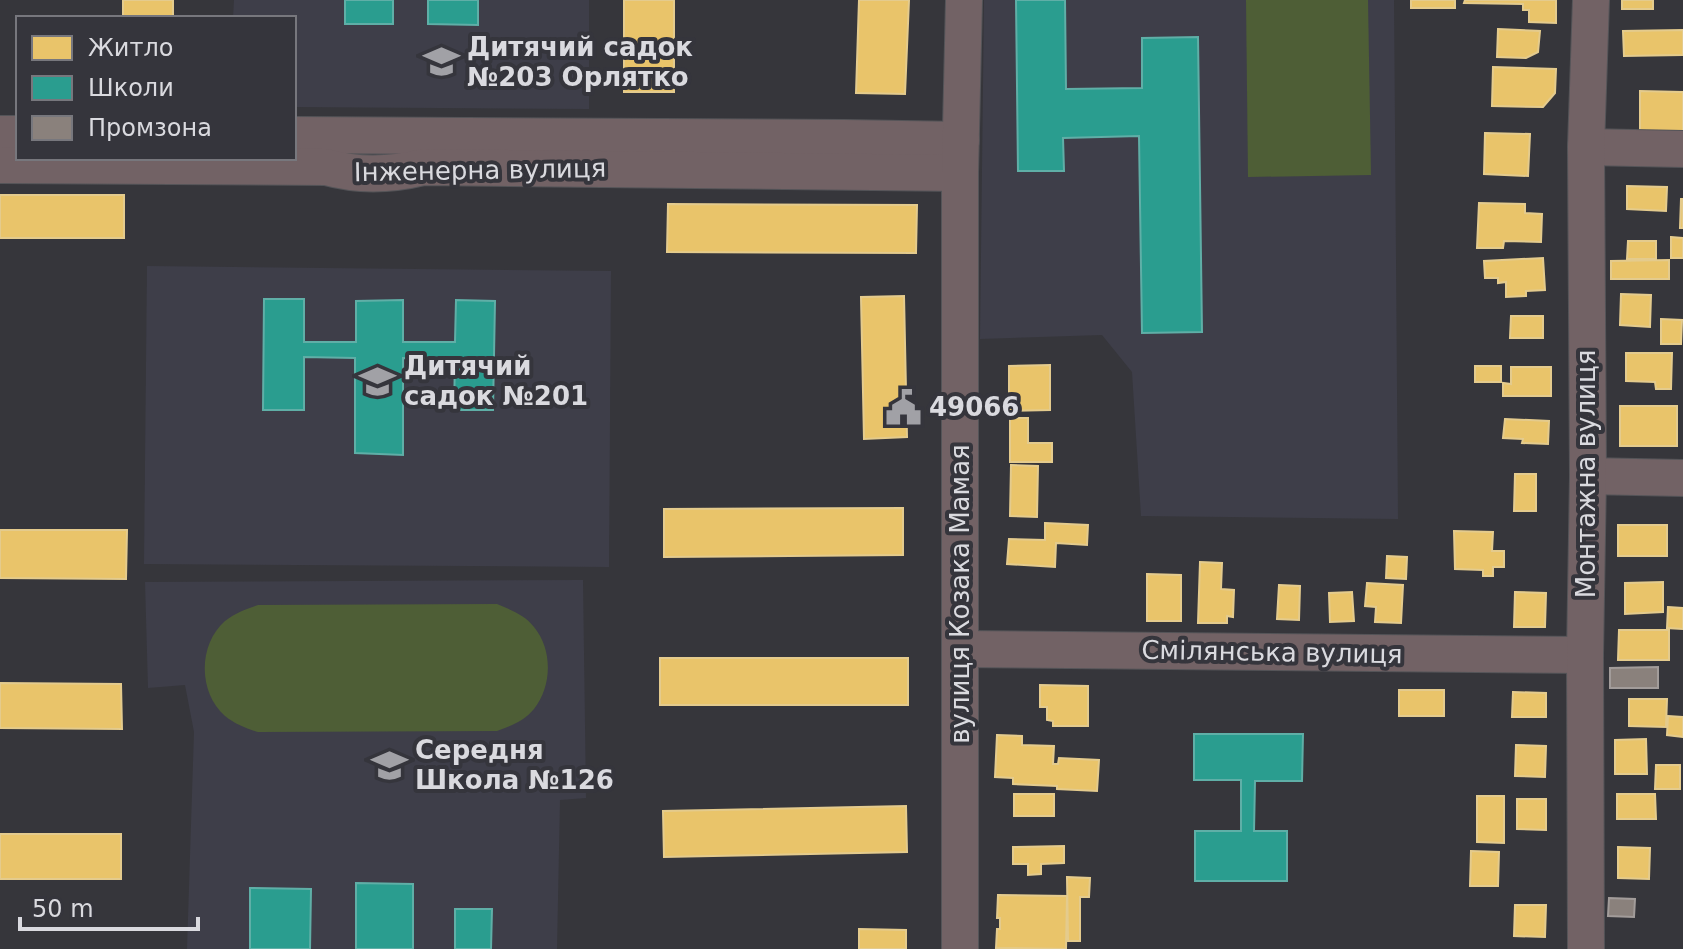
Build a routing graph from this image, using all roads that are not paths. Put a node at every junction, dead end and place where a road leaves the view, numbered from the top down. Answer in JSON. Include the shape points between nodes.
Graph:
{"nodes":[{"id":1,"x":964,"y":0,"type":"edge"},
{"id":2,"x":1591,"y":0,"type":"edge"},
{"id":3,"x":296,"y":135,"type":"edge"},
{"id":4,"x":1586,"y":147,"type":"junction"},
{"id":5,"x":1683,"y":149,"type":"edge"},
{"id":6,"x":961,"y":156,"type":"junction"},
{"id":7,"x":0,"y":165,"type":"edge"},
{"id":8,"x":1588,"y":476,"type":"junction"},
{"id":9,"x":1683,"y":478,"type":"edge"},
{"id":10,"x":960,"y":649,"type":"junction"},
{"id":11,"x":1585,"y":655,"type":"junction"},
{"id":12,"x":960,"y":949,"type":"edge"},
{"id":13,"x":1586,"y":949,"type":"edge"}],
"edges":[{"from":1,"to":6,"type":"street","name":"вулиця Козака Мамая"},
{"from":2,"to":4,"type":"street","name":"Монтажна вулиця"},
{"from":3,"to":6,"type":"street","name":"Інженерна вулиця"},
{"from":4,"to":5,"type":"street"},
{"from":4,"to":8,"type":"street","name":"Монтажна вулиця"},
{"from":6,"to":7,"type":"street","name":"Інженерна вулиця","via":[[423,167],[398,173],[346,173],[326,167]]},
{"from":6,"to":10,"type":"street","name":"вулиця Козака Мамая"},
{"from":8,"to":9,"type":"street"},
{"from":8,"to":11,"type":"street","name":"Монтажна вулиця"},
{"from":10,"to":11,"type":"street","name":"Смілянська вулиця"},
{"from":10,"to":12,"type":"street","name":"вулиця Козака Мамая"},
{"from":11,"to":13,"type":"street","name":"Монтажна вулиця"}]}
